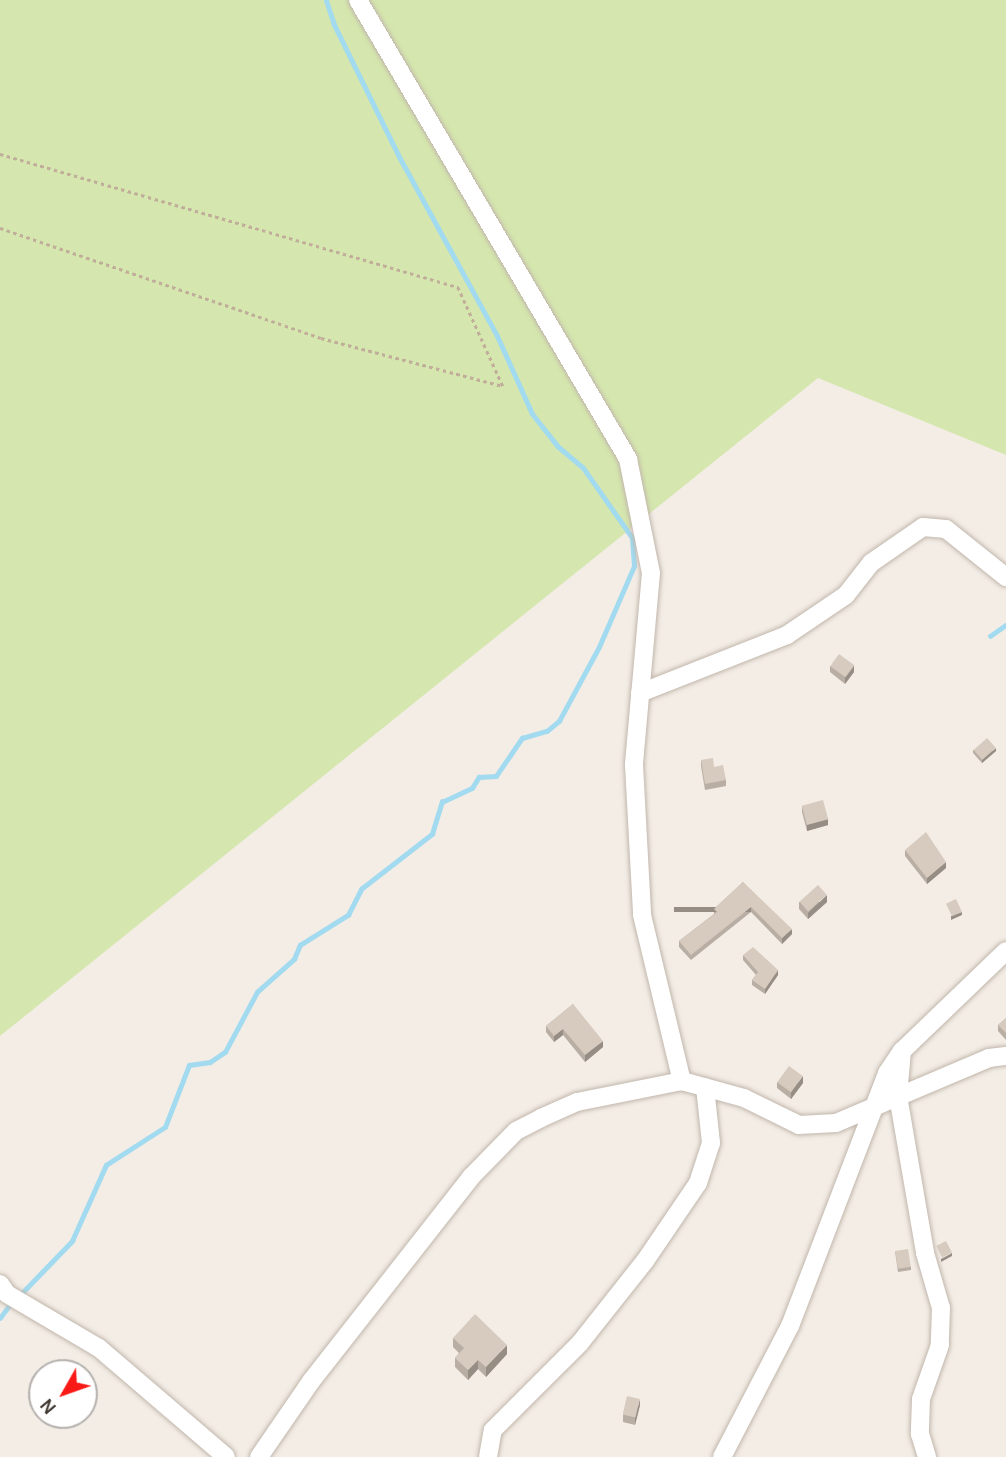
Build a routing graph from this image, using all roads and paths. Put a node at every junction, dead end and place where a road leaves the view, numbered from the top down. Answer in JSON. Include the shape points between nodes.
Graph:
{"nodes":[{"id":1,"x":358,"y":0,"type":"edge"},
{"id":2,"x":0,"y":154,"type":"edge"},
{"id":3,"x":0,"y":228,"type":"edge"},
{"id":4,"x":1006,"y":577,"type":"edge"},
{"id":5,"x":640,"y":693,"type":"junction"},
{"id":6,"x":1006,"y":951,"type":"edge"},
{"id":7,"x":902,"y":1051,"type":"junction"},
{"id":8,"x":1006,"y":1056,"type":"edge"},
{"id":9,"x":682,"y":1082,"type":"junction"},
{"id":10,"x":705,"y":1087,"type":"junction"},
{"id":11,"x":898,"y":1096,"type":"junction"},
{"id":12,"x":877,"y":1104,"type":"junction"},
{"id":13,"x":0,"y":1284,"type":"edge"},
{"id":14,"x":226,"y":1457,"type":"edge"},
{"id":15,"x":260,"y":1457,"type":"edge"},
{"id":16,"x":488,"y":1457,"type":"edge"},
{"id":17,"x":722,"y":1457,"type":"edge"},
{"id":18,"x":927,"y":1457,"type":"edge"}],
"edges":[{"from":1,"to":5,"type":"street","via":[[628,459],[651,573]]},
{"from":2,"to":3,"type":"path","via":[[458,287],[503,386],[321,338]]},
{"from":4,"to":5,"type":"street","via":[[946,529],[923,527],[871,563],[846,594],[787,635]]},
{"from":5,"to":9,"type":"street","via":[[634,765],[642,915]]},
{"from":6,"to":7,"type":"street"},
{"from":7,"to":11,"type":"street"},
{"from":7,"to":12,"type":"street","via":[[887,1073]]},
{"from":8,"to":11,"type":"street","via":[[989,1058]]},
{"from":9,"to":10,"type":"street"},
{"from":9,"to":15,"type":"street","via":[[576,1102],[516,1131],[491,1153],[386,1282]]},
{"from":10,"to":12,"type":"street","via":[[744,1098],[799,1125],[836,1123]]},
{"from":10,"to":16,"type":"street","via":[[711,1143],[698,1182],[645,1261],[580,1343],[493,1430]]},
{"from":11,"to":12,"type":"street"},
{"from":11,"to":18,"type":"street","via":[[925,1252],[941,1308],[940,1345],[921,1399],[920,1434]]},
{"from":12,"to":17,"type":"street","via":[[790,1326]]},
{"from":13,"to":14,"type":"street","via":[[6,1294],[99,1348]]}]}
